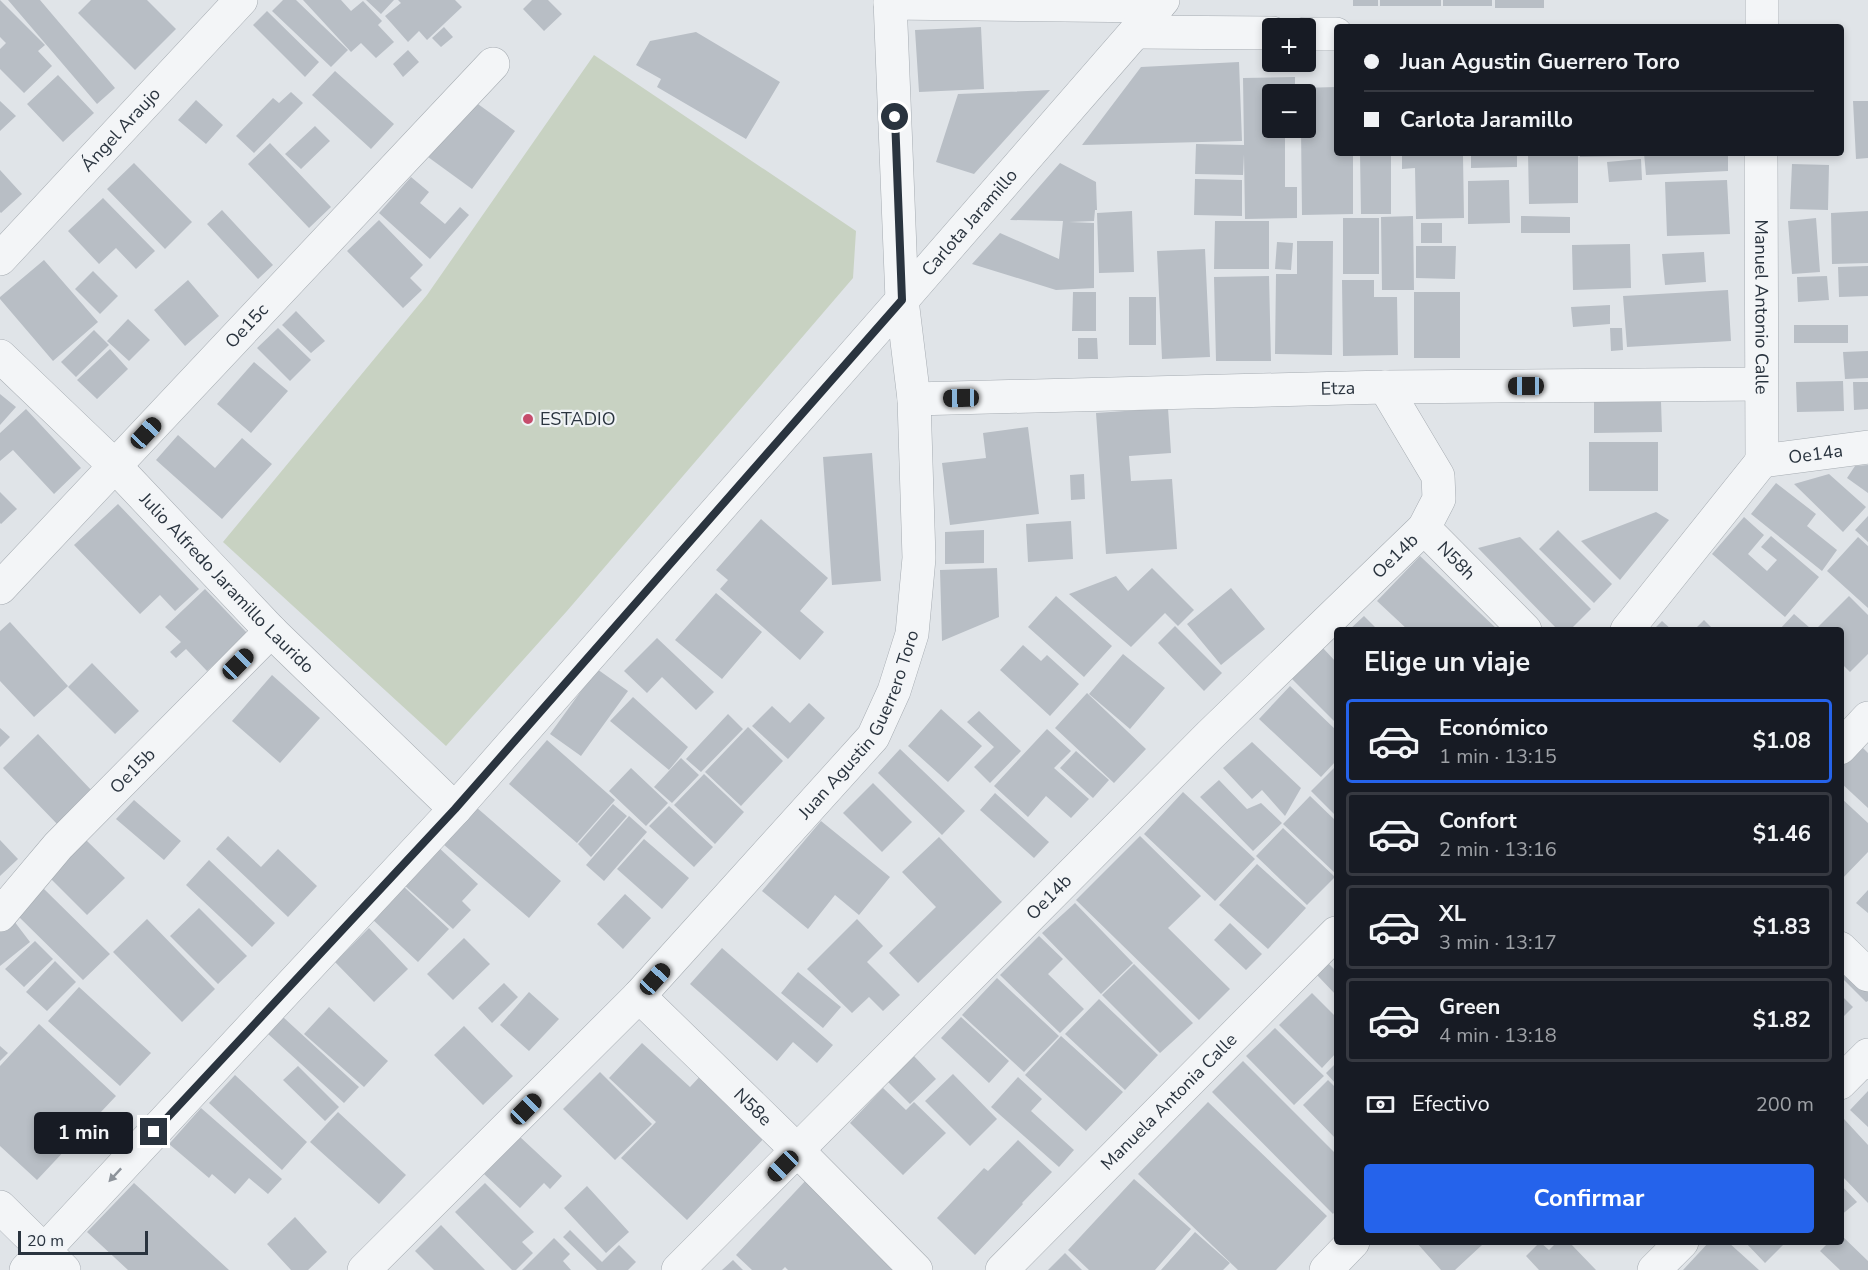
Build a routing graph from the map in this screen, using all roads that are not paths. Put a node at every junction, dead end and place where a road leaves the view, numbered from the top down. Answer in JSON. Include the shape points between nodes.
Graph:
{"nodes":[{"id":1,"x":241,"y":0,"type":"edge"},
{"id":2,"x":1762,"y":0,"type":"edge"},
{"id":3,"x":890,"y":1,"type":"edge"},
{"id":4,"x":1160,"y":3,"type":"edge"},
{"id":5,"x":1762,"y":24,"type":"edge"},
{"id":6,"x":1136,"y":32,"type":"junction"},
{"id":7,"x":1262,"y":33,"type":"edge"},
{"id":8,"x":1316,"y":34,"type":"edge"},
{"id":9,"x":1334,"y":34,"type":"edge"},
{"id":10,"x":493,"y":64,"type":"dead end"},
{"id":11,"x":1761,"y":156,"type":"edge"},
{"id":12,"x":0,"y":260,"type":"edge"},
{"id":13,"x":902,"y":300,"type":"junction"},
{"id":14,"x":0,"y":356,"type":"edge"},
{"id":15,"x":1761,"y":384,"type":"junction"},
{"id":16,"x":1384,"y":387,"type":"junction"},
{"id":17,"x":914,"y":399,"type":"junction"},
{"id":18,"x":1868,"y":447,"type":"edge"},
{"id":19,"x":1762,"y":461,"type":"junction"},
{"id":20,"x":115,"y":466,"type":"junction"},
{"id":21,"x":1424,"y":528,"type":"junction"},
{"id":22,"x":0,"y":588,"type":"edge"},
{"id":23,"x":1523,"y":627,"type":"edge"},
{"id":24,"x":1629,"y":627,"type":"edge"},
{"id":25,"x":271,"y":631,"type":"junction"},
{"id":26,"x":1868,"y":718,"type":"edge"},
{"id":27,"x":1844,"y":744,"type":"edge"},
{"id":28,"x":455,"y":809,"type":"junction"},
{"id":29,"x":0,"y":915,"type":"edge"},
{"id":30,"x":1334,"y":935,"type":"edge"},
{"id":31,"x":1844,"y":952,"type":"edge"},
{"id":32,"x":1868,"y":975,"type":"edge"},
{"id":33,"x":639,"y":996,"type":"junction"},
{"id":34,"x":1868,"y":1055,"type":"edge"},
{"id":35,"x":1844,"y":1079,"type":"edge"},
{"id":36,"x":798,"y":1150,"type":"junction"},
{"id":37,"x":0,"y":1207,"type":"edge"},
{"id":38,"x":1350,"y":1245,"type":"edge"},
{"id":39,"x":1679,"y":1245,"type":"edge"},
{"id":40,"x":45,"y":1264,"type":"edge"},
{"id":41,"x":364,"y":1270,"type":"edge"},
{"id":42,"x":678,"y":1270,"type":"edge"},
{"id":43,"x":916,"y":1270,"type":"edge"},
{"id":44,"x":1002,"y":1270,"type":"edge"},
{"id":45,"x":1326,"y":1270,"type":"edge"},
{"id":46,"x":1654,"y":1270,"type":"edge"}],
"edges":[{"from":1,"to":12,"type":"street","name":"Ángel Araujo"},
{"from":2,"to":5,"type":"street"},
{"from":3,"to":4,"type":"street"},
{"from":3,"to":13,"type":"street","name":"Juan Agustin Guerrero Toro"},
{"from":4,"to":6,"type":"street","name":"Carlota Jaramillo"},
{"from":6,"to":7,"type":"street"},
{"from":6,"to":13,"type":"street","name":"Carlota Jaramillo"},
{"from":8,"to":9,"type":"street"},
{"from":10,"to":20,"type":"street","name":"Oe15c"},
{"from":11,"to":15,"type":"street","name":"Manuel Antonio Calle"},
{"from":13,"to":17,"type":"street","name":"Juan Agustin Guerrero Toro"},
{"from":13,"to":28,"type":"street","name":"Carlota Jaramillo"},
{"from":14,"to":20,"type":"street","name":"Julio Alfredo Jaramillo Laurido"},
{"from":15,"to":16,"type":"street","name":"Etza"},
{"from":15,"to":19,"type":"street","name":"Manuel Antonio Calle"},
{"from":16,"to":17,"type":"street","name":"Etza"},
{"from":16,"to":21,"type":"street","name":"N58h","via":[[1438,476],[1439,499]]},
{"from":17,"to":33,"type":"street","name":"Juan Agustin Guerrero Toro","via":[[919,558],[912,634],[894,691],[873,736]]},
{"from":18,"to":19,"type":"street","name":"Oe14a"},
{"from":19,"to":24,"type":"street"},
{"from":20,"to":22,"type":"street","name":"Oe15c"},
{"from":20,"to":25,"type":"street","name":"Julio Alfredo Jaramillo Laurido"},
{"from":21,"to":23,"type":"street","name":"N58h"},
{"from":21,"to":36,"type":"street","name":"Oe14b","via":[[1209,736]]},
{"from":25,"to":28,"type":"street","name":"Julio Alfredo Jaramillo Laurido"},
{"from":25,"to":29,"type":"street","name":"Oe15b","via":[[58,846]]},
{"from":26,"to":27,"type":"street"},
{"from":28,"to":40,"type":"street","name":"Carlota Jaramillo","one_way":true},
{"from":30,"to":44,"type":"street","name":"Manuela Antonia Calle"},
{"from":31,"to":32,"type":"street"},
{"from":33,"to":36,"type":"street","name":"N58e"},
{"from":33,"to":41,"type":"street","name":"Juan Agustin Guerrero Toro"},
{"from":34,"to":35,"type":"street"},
{"from":36,"to":42,"type":"street","name":"Oe14b"},
{"from":36,"to":43,"type":"street","name":"N58e"},
{"from":37,"to":40,"type":"street"},
{"from":38,"to":45,"type":"street"},
{"from":39,"to":46,"type":"street"}]}
